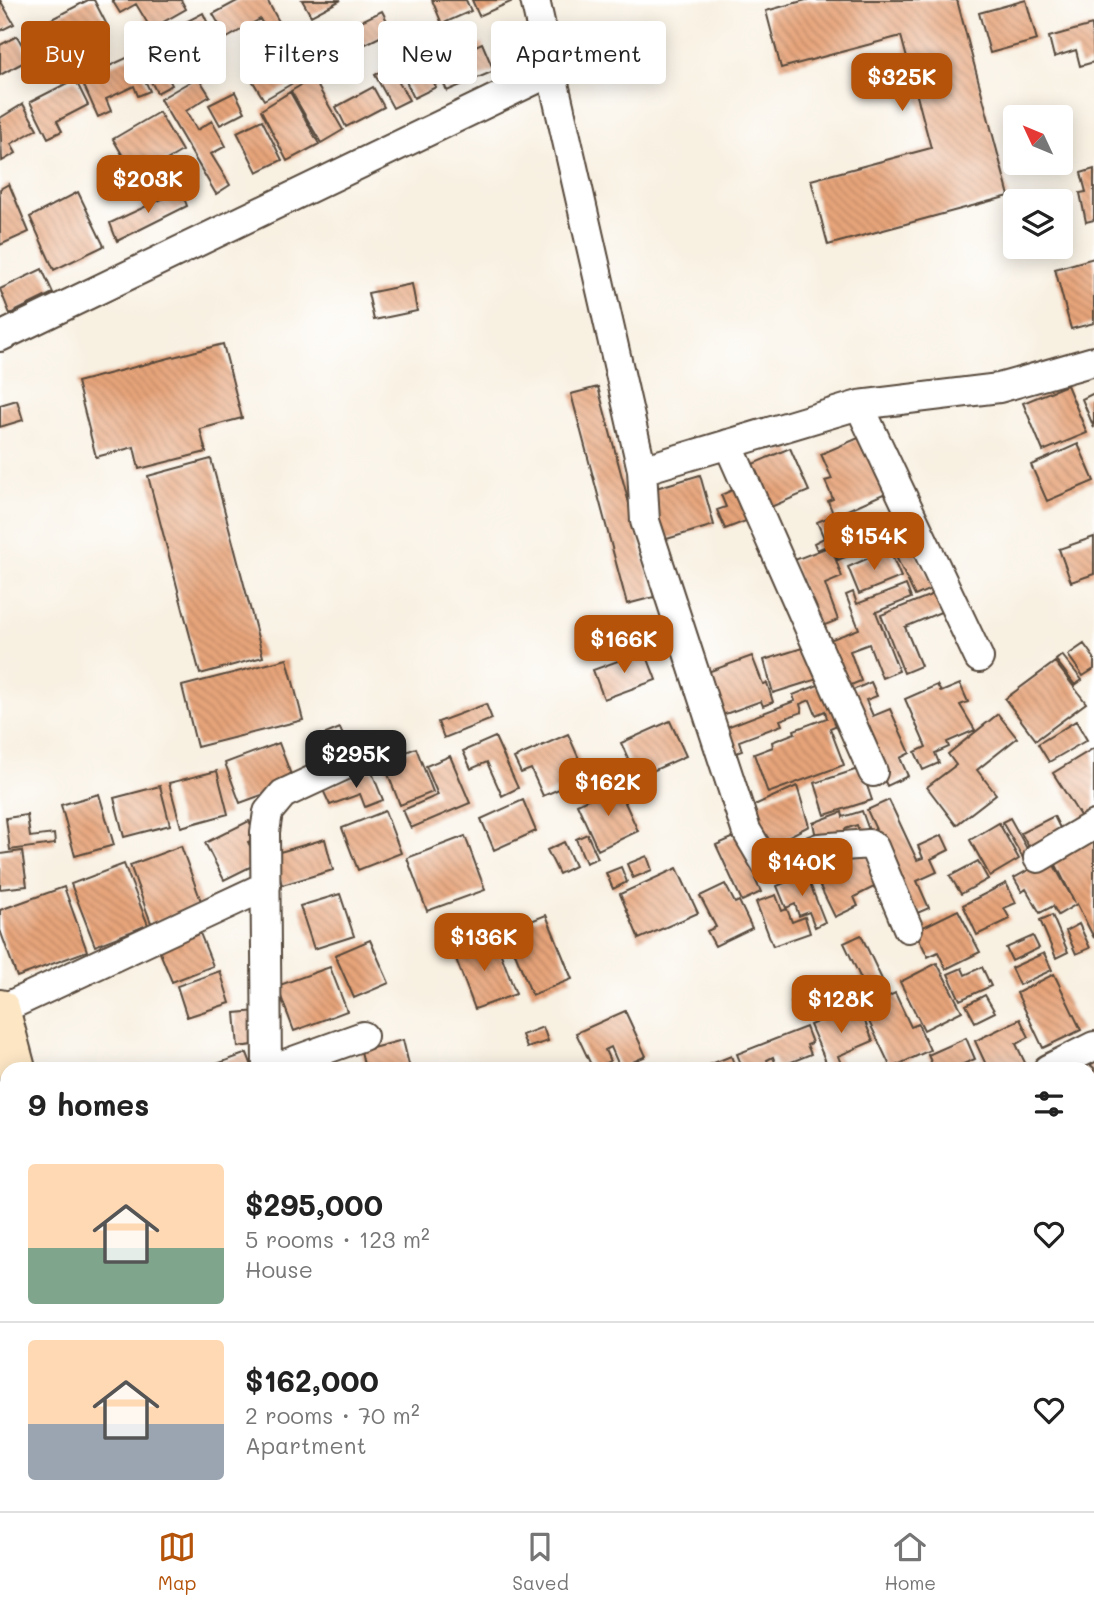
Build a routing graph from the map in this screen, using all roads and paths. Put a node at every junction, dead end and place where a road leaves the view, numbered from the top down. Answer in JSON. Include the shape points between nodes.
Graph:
{"nodes":[{"id":1,"x":535,"y":0,"type":"edge"},
{"id":2,"x":540,"y":21,"type":"edge"},
{"id":3,"x":526,"y":84,"type":"edge"},
{"id":4,"x":554,"y":84,"type":"edge"},
{"id":5,"x":0,"y":337,"type":"edge"},
{"id":6,"x":1094,"y":362,"type":"edge"},
{"id":7,"x":859,"y":405,"type":"junction"},
{"id":8,"x":728,"y":444,"type":"junction"},
{"id":9,"x":642,"y":470,"type":"junction"},
{"id":10,"x":979,"y":658,"type":"dead end"},
{"id":11,"x":367,"y":755,"type":"dead end"},
{"id":12,"x":873,"y":772,"type":"dead end"},
{"id":13,"x":1094,"y":825,"type":"edge"},
{"id":14,"x":1038,"y":858,"type":"dead end"},
{"id":15,"x":266,"y":886,"type":"junction"},
{"id":16,"x":908,"y":928,"type":"dead end"},
{"id":17,"x":0,"y":1010,"type":"edge"},
{"id":18,"x":363,"y":1036,"type":"dead end"},
{"id":19,"x":1094,"y":1046,"type":"edge"},
{"id":20,"x":14,"y":1062,"type":"edge"},
{"id":21,"x":267,"y":1062,"type":"edge"},
{"id":22,"x":291,"y":1062,"type":"edge"},
{"id":23,"x":1062,"y":1062,"type":"edge"}],
"edges":[{"from":1,"to":2,"type":"street"},
{"from":3,"to":5,"type":"street"},
{"from":4,"to":9,"type":"street"},
{"from":6,"to":7,"type":"street","via":[[999,388]]},
{"from":7,"to":8,"type":"street"},
{"from":7,"to":10,"type":"street"},
{"from":8,"to":9,"type":"street"},
{"from":8,"to":12,"type":"street"},
{"from":9,"to":16,"type":"street","via":[[645,521],[746,830],[766,864],[772,865],[820,848],[874,847]]},
{"from":11,"to":15,"type":"street","via":[[283,794],[268,812]]},
{"from":13,"to":14,"type":"street"},
{"from":15,"to":17,"type":"street"},
{"from":15,"to":21,"type":"street"},
{"from":17,"to":20,"type":"street"},
{"from":18,"to":22,"type":"street"},
{"from":19,"to":23,"type":"street"}]}
